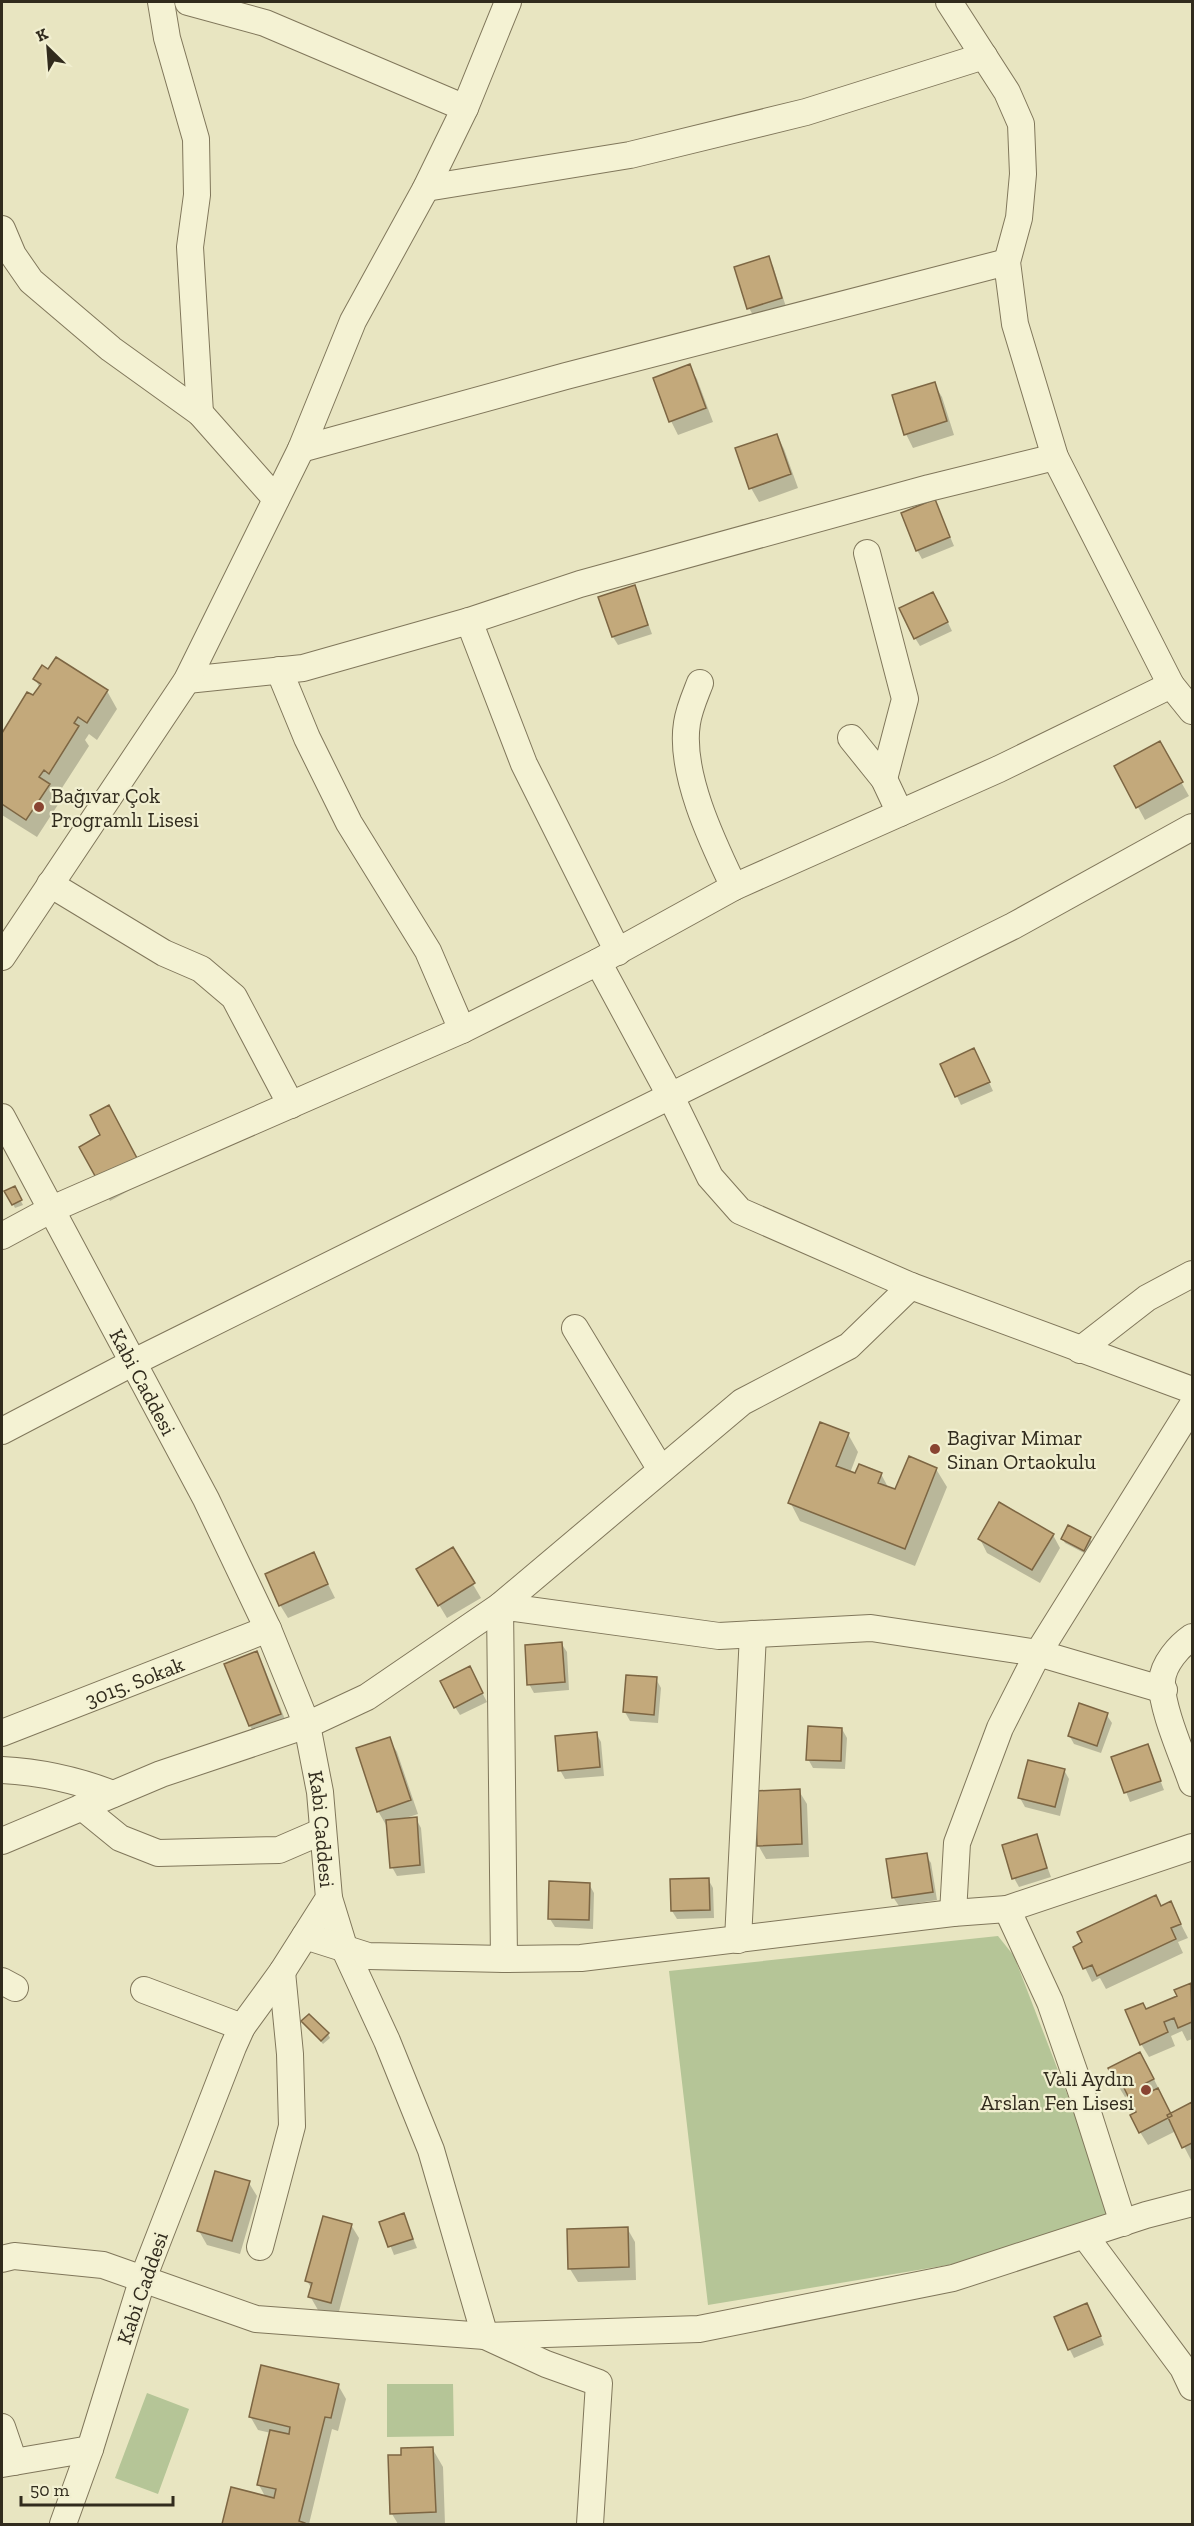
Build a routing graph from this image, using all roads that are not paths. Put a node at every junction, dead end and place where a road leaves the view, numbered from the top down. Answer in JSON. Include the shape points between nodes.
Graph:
{"nodes":[{"id":1,"x":161,"y":2,"type":"edge"},
{"id":2,"x":188,"y":2,"type":"edge"},
{"id":3,"x":508,"y":2,"type":"edge"},
{"id":4,"x":949,"y":2,"type":"edge"},
{"id":5,"x":984,"y":56,"type":"junction"},
{"id":6,"x":465,"y":108,"type":"junction"},
{"id":7,"x":426,"y":188,"type":"junction"},
{"id":8,"x":2,"y":229,"type":"edge"},
{"id":9,"x":1007,"y":262,"type":"junction"},
{"id":10,"x":200,"y":413,"type":"junction"},
{"id":11,"x":301,"y":449,"type":"junction"},
{"id":12,"x":1055,"y":457,"type":"junction"},
{"id":13,"x":276,"y":499,"type":"junction"},
{"id":14,"x":867,"y":554,"type":"dead end"},
{"id":15,"x":469,"y":621,"type":"junction"},
{"id":16,"x":279,"y":670,"type":"junction"},
{"id":17,"x":188,"y":680,"type":"junction"},
{"id":18,"x":700,"y":683,"type":"dead end"},
{"id":19,"x":1171,"y":685,"type":"junction"},
{"id":20,"x":1192,"y":711,"type":"edge"},
{"id":21,"x":851,"y":738,"type":"dead end"},
{"id":22,"x":884,"y":779,"type":"junction"},
{"id":23,"x":900,"y":813,"type":"junction"},
{"id":24,"x":1192,"y":827,"type":"edge"},
{"id":25,"x":50,"y":884,"type":"junction"},
{"id":26,"x":734,"y":887,"type":"junction"},
{"id":27,"x":2,"y":957,"type":"edge"},
{"id":28,"x":608,"y":957,"type":"junction"},
{"id":29,"x":462,"y":1030,"type":"junction"},
{"id":30,"x":671,"y":1098,"type":"junction"},
{"id":31,"x":291,"y":1105,"type":"junction"},
{"id":32,"x":2,"y":1119,"type":"edge"},
{"id":33,"x":52,"y":1209,"type":"junction"},
{"id":34,"x":2,"y":1236,"type":"edge"},
{"id":35,"x":1192,"y":1274,"type":"edge"},
{"id":36,"x":911,"y":1286,"type":"junction"},
{"id":37,"x":575,"y":1328,"type":"dead end"},
{"id":38,"x":1080,"y":1350,"type":"junction"},
{"id":39,"x":134,"y":1362,"type":"junction"},
{"id":40,"x":1192,"y":1390,"type":"edge"},
{"id":41,"x":1192,"y":1406,"type":"edge"},
{"id":42,"x":2,"y":1431,"type":"edge"},
{"id":43,"x":661,"y":1470,"type":"junction"},
{"id":44,"x":500,"y":1606,"type":"junction"},
{"id":45,"x":268,"y":1629,"type":"junction"},
{"id":46,"x":753,"y":1634,"type":"junction"},
{"id":47,"x":1192,"y":1637,"type":"edge"},
{"id":48,"x":1038,"y":1653,"type":"junction"},
{"id":49,"x":1164,"y":1690,"type":"junction"},
{"id":50,"x":307,"y":1725,"type":"junction"},
{"id":51,"x":2,"y":1733,"type":"edge"},
{"id":52,"x":2,"y":1770,"type":"edge"},
{"id":53,"x":1192,"y":1784,"type":"edge"},
{"id":54,"x":113,"y":1794,"type":"junction"},
{"id":55,"x":82,"y":1807,"type":"junction"},
{"id":56,"x":323,"y":1831,"type":"junction"},
{"id":57,"x":2,"y":1841,"type":"edge"},
{"id":58,"x":1192,"y":1847,"type":"edge"},
{"id":59,"x":328,"y":1898,"type":"junction"},
{"id":60,"x":1007,"y":1909,"type":"junction"},
{"id":61,"x":953,"y":1912,"type":"junction"},
{"id":62,"x":305,"y":1936,"type":"junction"},
{"id":63,"x":738,"y":1940,"type":"junction"},
{"id":64,"x":345,"y":1950,"type":"junction"},
{"id":65,"x":504,"y":1959,"type":"junction"},
{"id":66,"x":282,"y":1972,"type":"junction"},
{"id":67,"x":144,"y":1990,"type":"dead end"},
{"id":68,"x":242,"y":2027,"type":"junction"},
{"id":69,"x":1192,"y":2203,"type":"edge"},
{"id":70,"x":1123,"y":2223,"type":"junction"},
{"id":71,"x":1085,"y":2236,"type":"junction"},
{"id":72,"x":260,"y":2247,"type":"dead end"},
{"id":73,"x":2,"y":2259,"type":"edge"},
{"id":74,"x":142,"y":2281,"type":"junction"},
{"id":75,"x":485,"y":2336,"type":"junction"},
{"id":76,"x":1192,"y":2387,"type":"edge"},
{"id":77,"x":2,"y":2427,"type":"edge"},
{"id":78,"x":90,"y":2449,"type":"junction"},
{"id":79,"x":8,"y":2463,"type":"edge"},
{"id":80,"x":63,"y":2524,"type":"edge"},
{"id":81,"x":590,"y":2524,"type":"edge"}],
"edges":[{"from":1,"to":10,"type":"street","via":[[167,38],[196,139],[197,195],[190,247]]},
{"from":2,"to":6,"type":"street","via":[[265,23]]},
{"from":3,"to":6,"type":"street"},
{"from":4,"to":5,"type":"street"},
{"from":5,"to":7,"type":"street","via":[[806,112],[630,155]]},
{"from":5,"to":9,"type":"street","via":[[1021,124],[1023,174]]},
{"from":6,"to":7,"type":"street"},
{"from":7,"to":11,"type":"street","via":[[353,321]]},
{"from":8,"to":10,"type":"street","via":[[13,255],[31,281],[111,349]]},
{"from":9,"to":11,"type":"street"},
{"from":9,"to":12,"type":"street","via":[[1015,324]]},
{"from":10,"to":13,"type":"street"},
{"from":11,"to":13,"type":"street"},
{"from":12,"to":15,"type":"street","via":[[580,584]]},
{"from":12,"to":19,"type":"street"},
{"from":13,"to":17,"type":"street"},
{"from":14,"to":22,"type":"street","via":[[905,699]]},
{"from":15,"to":16,"type":"street","via":[[303,668]]},
{"from":15,"to":28,"type":"street","via":[[524,764]]},
{"from":16,"to":17,"type":"street"},
{"from":16,"to":29,"type":"street","via":[[349,823],[428,951]]},
{"from":17,"to":25,"type":"street"},
{"from":18,"to":26,"type":"street","via":[[687,725],[689,769],[708,832]]},
{"from":19,"to":20,"type":"street"},
{"from":19,"to":23,"type":"street"},
{"from":21,"to":22,"type":"street"},
{"from":22,"to":23,"type":"street"},
{"from":23,"to":26,"type":"street"},
{"from":24,"to":30,"type":"street","via":[[1013,926]]},
{"from":25,"to":27,"type":"street"},
{"from":25,"to":31,"type":"street","via":[[164,953],[201,969],[234,997]]},
{"from":26,"to":28,"type":"street"},
{"from":28,"to":29,"type":"street"},
{"from":28,"to":30,"type":"street"},
{"from":29,"to":31,"type":"street"},
{"from":30,"to":36,"type":"street","via":[[710,1177],[740,1211]]},
{"from":30,"to":39,"type":"street"},
{"from":31,"to":33,"type":"street"},
{"from":32,"to":33,"type":"street","name":"Kabi Caddesi"},
{"from":33,"to":34,"type":"street"},
{"from":33,"to":39,"type":"street","name":"Kabi Caddesi"},
{"from":35,"to":38,"type":"street","via":[[1147,1298]]},
{"from":36,"to":38,"type":"street"},
{"from":36,"to":43,"type":"street","via":[[849,1346],[742,1402]]},
{"from":37,"to":43,"type":"street"},
{"from":38,"to":40,"type":"street"},
{"from":39,"to":42,"type":"street"},
{"from":39,"to":45,"type":"street","name":"Kabi Caddesi"},
{"from":41,"to":48,"type":"street"},
{"from":43,"to":44,"type":"street"},
{"from":44,"to":46,"type":"street","via":[[719,1636]]},
{"from":44,"to":50,"type":"street","via":[[367,1697]]},
{"from":44,"to":65,"type":"street"},
{"from":45,"to":50,"type":"street","name":"Kabi Caddesi"},
{"from":45,"to":51,"type":"street","name":"3015. Sokak"},
{"from":46,"to":48,"type":"street","via":[[871,1628]]},
{"from":46,"to":63,"type":"street"},
{"from":47,"to":49,"type":"street","via":[[1168,1664],[1162,1682]]},
{"from":48,"to":49,"type":"street"},
{"from":48,"to":61,"type":"street","via":[[1000,1728],[957,1843]]},
{"from":49,"to":53,"type":"street"},
{"from":50,"to":54,"type":"street"},
{"from":50,"to":56,"type":"street","name":"Kabi Caddesi"},
{"from":52,"to":54,"type":"street","via":[[47,1774]]},
{"from":54,"to":55,"type":"street"},
{"from":55,"to":56,"type":"street","via":[[120,1838],[158,1853],[279,1850]]},
{"from":55,"to":57,"type":"street"},
{"from":56,"to":59,"type":"street","name":"Kabi Caddesi"},
{"from":58,"to":60,"type":"street"},
{"from":59,"to":62,"type":"street","name":"Kabi Caddesi"},
{"from":59,"to":64,"type":"street"},
{"from":60,"to":61,"type":"street"},
{"from":60,"to":70,"type":"street","via":[[1050,2002]]},
{"from":61,"to":63,"type":"street"},
{"from":62,"to":64,"type":"street"},
{"from":62,"to":66,"type":"street","name":"Kabi Caddesi"},
{"from":63,"to":65,"type":"street","via":[[581,1958]]},
{"from":64,"to":65,"type":"street","via":[[368,1956]]},
{"from":64,"to":75,"type":"street","via":[[431,2150]]},
{"from":66,"to":68,"type":"street","name":"Kabi Caddesi"},
{"from":66,"to":72,"type":"street","via":[[292,2126]]},
{"from":67,"to":68,"type":"street"},
{"from":68,"to":74,"type":"street","name":"Kabi Caddesi"},
{"from":69,"to":70,"type":"street"},
{"from":70,"to":71,"type":"street"},
{"from":71,"to":75,"type":"street","via":[[953,2278],[699,2329]]},
{"from":71,"to":76,"type":"street","via":[[1183,2368]]},
{"from":73,"to":74,"type":"street","via":[[14,2256],[103,2265]]},
{"from":74,"to":75,"type":"street","via":[[256,2319]]},
{"from":74,"to":78,"type":"street","name":"Kabi Caddesi"},
{"from":75,"to":81,"type":"street","via":[[599,2384]]},
{"from":77,"to":79,"type":"street"},
{"from":78,"to":79,"type":"street"},
{"from":78,"to":80,"type":"street","name":"Kabi Caddesi"}]}
